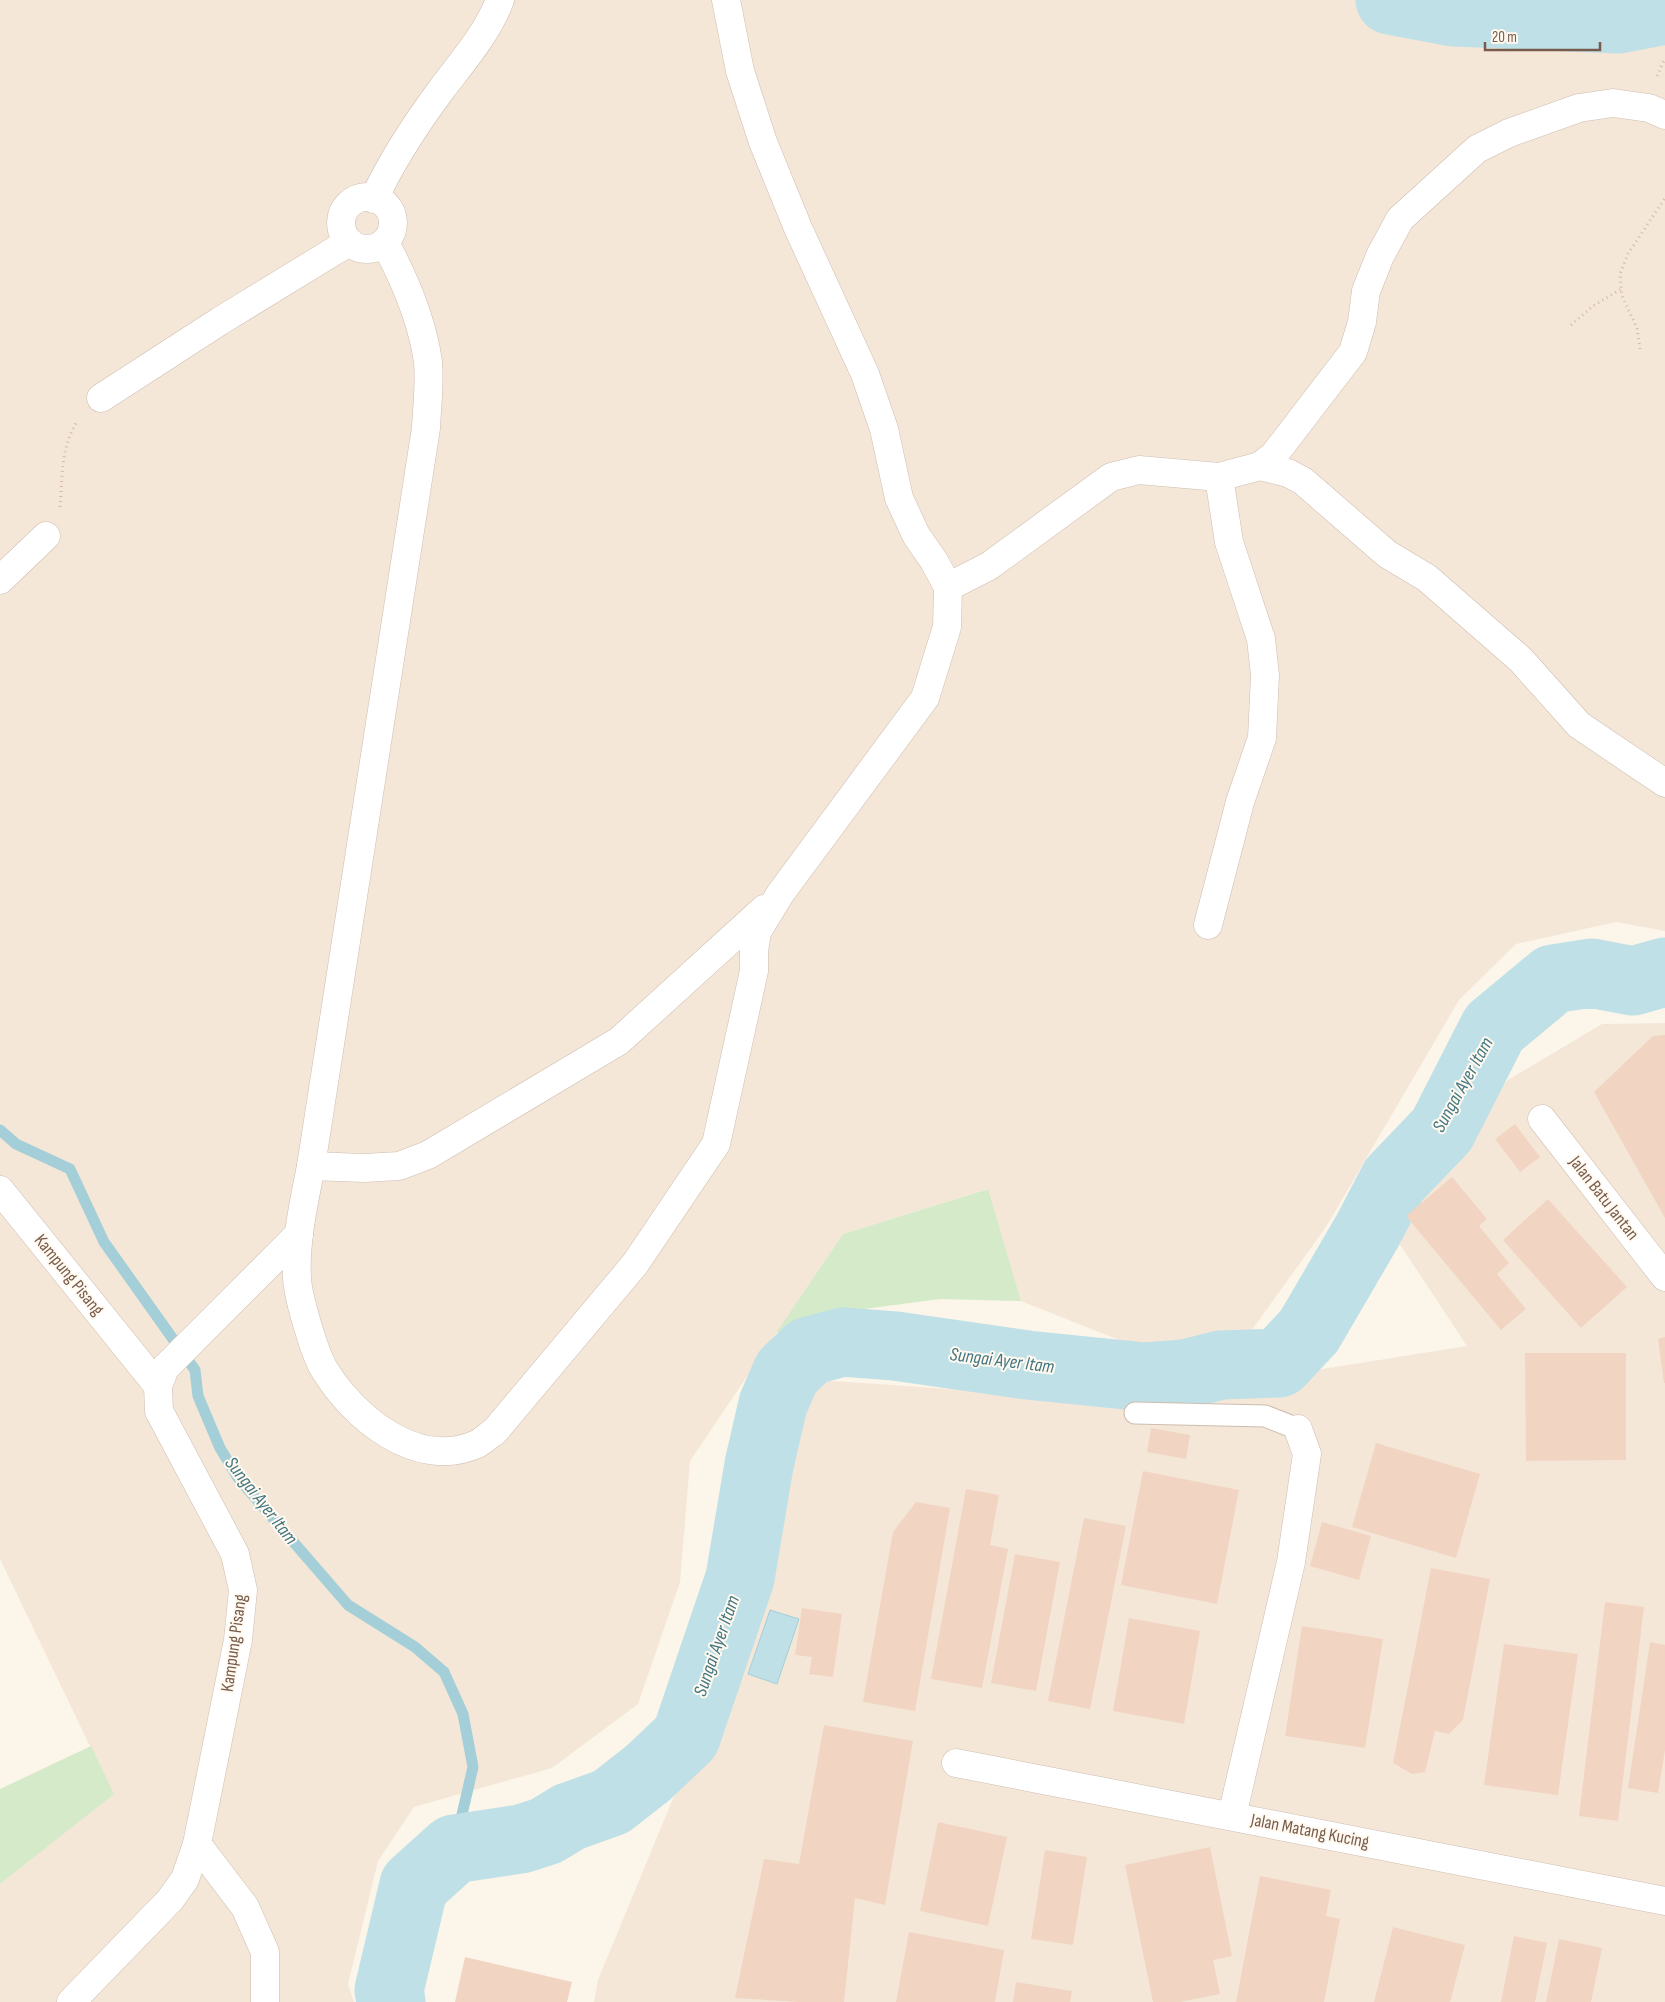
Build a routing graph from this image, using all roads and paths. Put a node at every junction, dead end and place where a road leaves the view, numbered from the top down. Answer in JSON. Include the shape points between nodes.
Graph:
{"nodes":[{"id":1,"x":500,"y":0,"type":"edge"},
{"id":2,"x":726,"y":0,"type":"edge"},
{"id":3,"x":1665,"y":114,"type":"edge"},
{"id":4,"x":374,"y":198,"type":"junction"},
{"id":5,"x":1665,"y":198,"type":"edge"},
{"id":6,"x":349,"y":242,"type":"junction"},
{"id":7,"x":385,"y":242,"type":"junction"},
{"id":8,"x":1622,"y":288,"type":"junction"},
{"id":9,"x":1571,"y":325,"type":"dead end"},
{"id":10,"x":1640,"y":350,"type":"dead end"},
{"id":11,"x":101,"y":398,"type":"joint"},
{"id":12,"x":1260,"y":466,"type":"junction"},
{"id":13,"x":1219,"y":477,"type":"junction"},
{"id":14,"x":46,"y":536,"type":"joint"},
{"id":15,"x":0,"y":580,"type":"edge"},
{"id":16,"x":948,"y":587,"type":"junction"},
{"id":17,"x":1665,"y":783,"type":"edge"},
{"id":18,"x":780,"y":894,"type":"junction"},
{"id":19,"x":1208,"y":925,"type":"dead end"},
{"id":20,"x":1542,"y":1119,"type":"dead end"},
{"id":21,"x":311,"y":1166,"type":"junction"},
{"id":22,"x":0,"y":1190,"type":"edge"},
{"id":23,"x":299,"y":1234,"type":"junction"},
{"id":24,"x":1665,"y":1276,"type":"edge"},
{"id":25,"x":158,"y":1386,"type":"junction"},
{"id":26,"x":1135,"y":1413,"type":"dead end"},
{"id":27,"x":1298,"y":1429,"type":"joint"},
{"id":28,"x":956,"y":1763,"type":"dead end"},
{"id":29,"x":1232,"y":1816,"type":"junction"},
{"id":30,"x":197,"y":1844,"type":"junction"},
{"id":31,"x":1665,"y":1901,"type":"edge"},
{"id":32,"x":71,"y":2002,"type":"edge"},
{"id":33,"x":265,"y":2002,"type":"edge"}],
"edges":[{"from":1,"to":4,"type":"street","via":[[484,32],[415,125]]},
{"from":2,"to":16,"type":"street","via":[[740,71],[763,142],[798,228],[865,374],[884,428],[899,498],[916,535]]},
{"from":3,"to":12,"type":"street","via":[[1649,108],[1613,103],[1579,108],[1477,148],[1400,218],[1366,290],[1354,352],[1274,456]]},
{"from":4,"to":6,"type":"street","via":[[362,197],[354,201],[342,214],[342,231]]},
{"from":4,"to":7,"type":"street","via":[[385,205],[393,219]]},
{"from":5,"to":8,"type":"path","via":[[1628,254],[1620,274]]},
{"from":6,"to":7,"type":"street","via":[[369,250]]},
{"from":6,"to":11,"type":"street"},
{"from":7,"to":21,"type":"street","via":[[404,279],[421,328],[428,363],[426,428]]},
{"from":8,"to":9,"type":"path"},
{"from":8,"to":10,"type":"path","via":[[1622,296],[1637,328]]},
{"from":11,"to":14,"type":"path","via":[[88,408],[68,436],[61,470],[59,514]]},
{"from":12,"to":13,"type":"street"},
{"from":12,"to":17,"type":"street","via":[[1304,481],[1387,554],[1427,578],[1521,660],[1579,725]]},
{"from":13,"to":16,"type":"street","via":[[1139,470],[1111,477],[989,566]]},
{"from":13,"to":19,"type":"street","via":[[1230,542],[1261,638],[1265,675],[1262,738],[1240,802]]},
{"from":14,"to":15,"type":"street"},
{"from":16,"to":18,"type":"street","via":[[947,627],[925,698]]},
{"from":18,"to":21,"type":"street","via":[[619,1041],[442,1147],[399,1166]]},
{"from":18,"to":23,"type":"street","via":[[757,932],[754,971],[716,1144],[635,1264],[495,1431],[478,1444],[462,1450],[421,1450],[385,1433],[354,1408],[323,1368],[308,1328],[297,1280]]},
{"from":20,"to":24,"type":"street","name":"Jalan Batu Jantan"},
{"from":21,"to":23,"type":"street"},
{"from":22,"to":25,"type":"street","name":"Kampung Pisang"},
{"from":23,"to":25,"type":"street","via":[[165,1368]]},
{"from":25,"to":30,"type":"street","name":"Kampung Pisang","via":[[159,1411],[235,1554],[243,1590],[238,1640]]},
{"from":26,"to":27,"type":"lane","via":[[1265,1416]]},
{"from":27,"to":29,"type":"street","via":[[1306,1454],[1291,1562]]},
{"from":28,"to":29,"type":"street","name":"Jalan Matang Kucing"},
{"from":29,"to":31,"type":"street","name":"Jalan Matang Kucing"},
{"from":30,"to":32,"type":"street","name":"Kampung Pisang","via":[[185,1879],[170,1900]]},
{"from":30,"to":33,"type":"street","via":[[245,1906],[265,1952]]}]}
